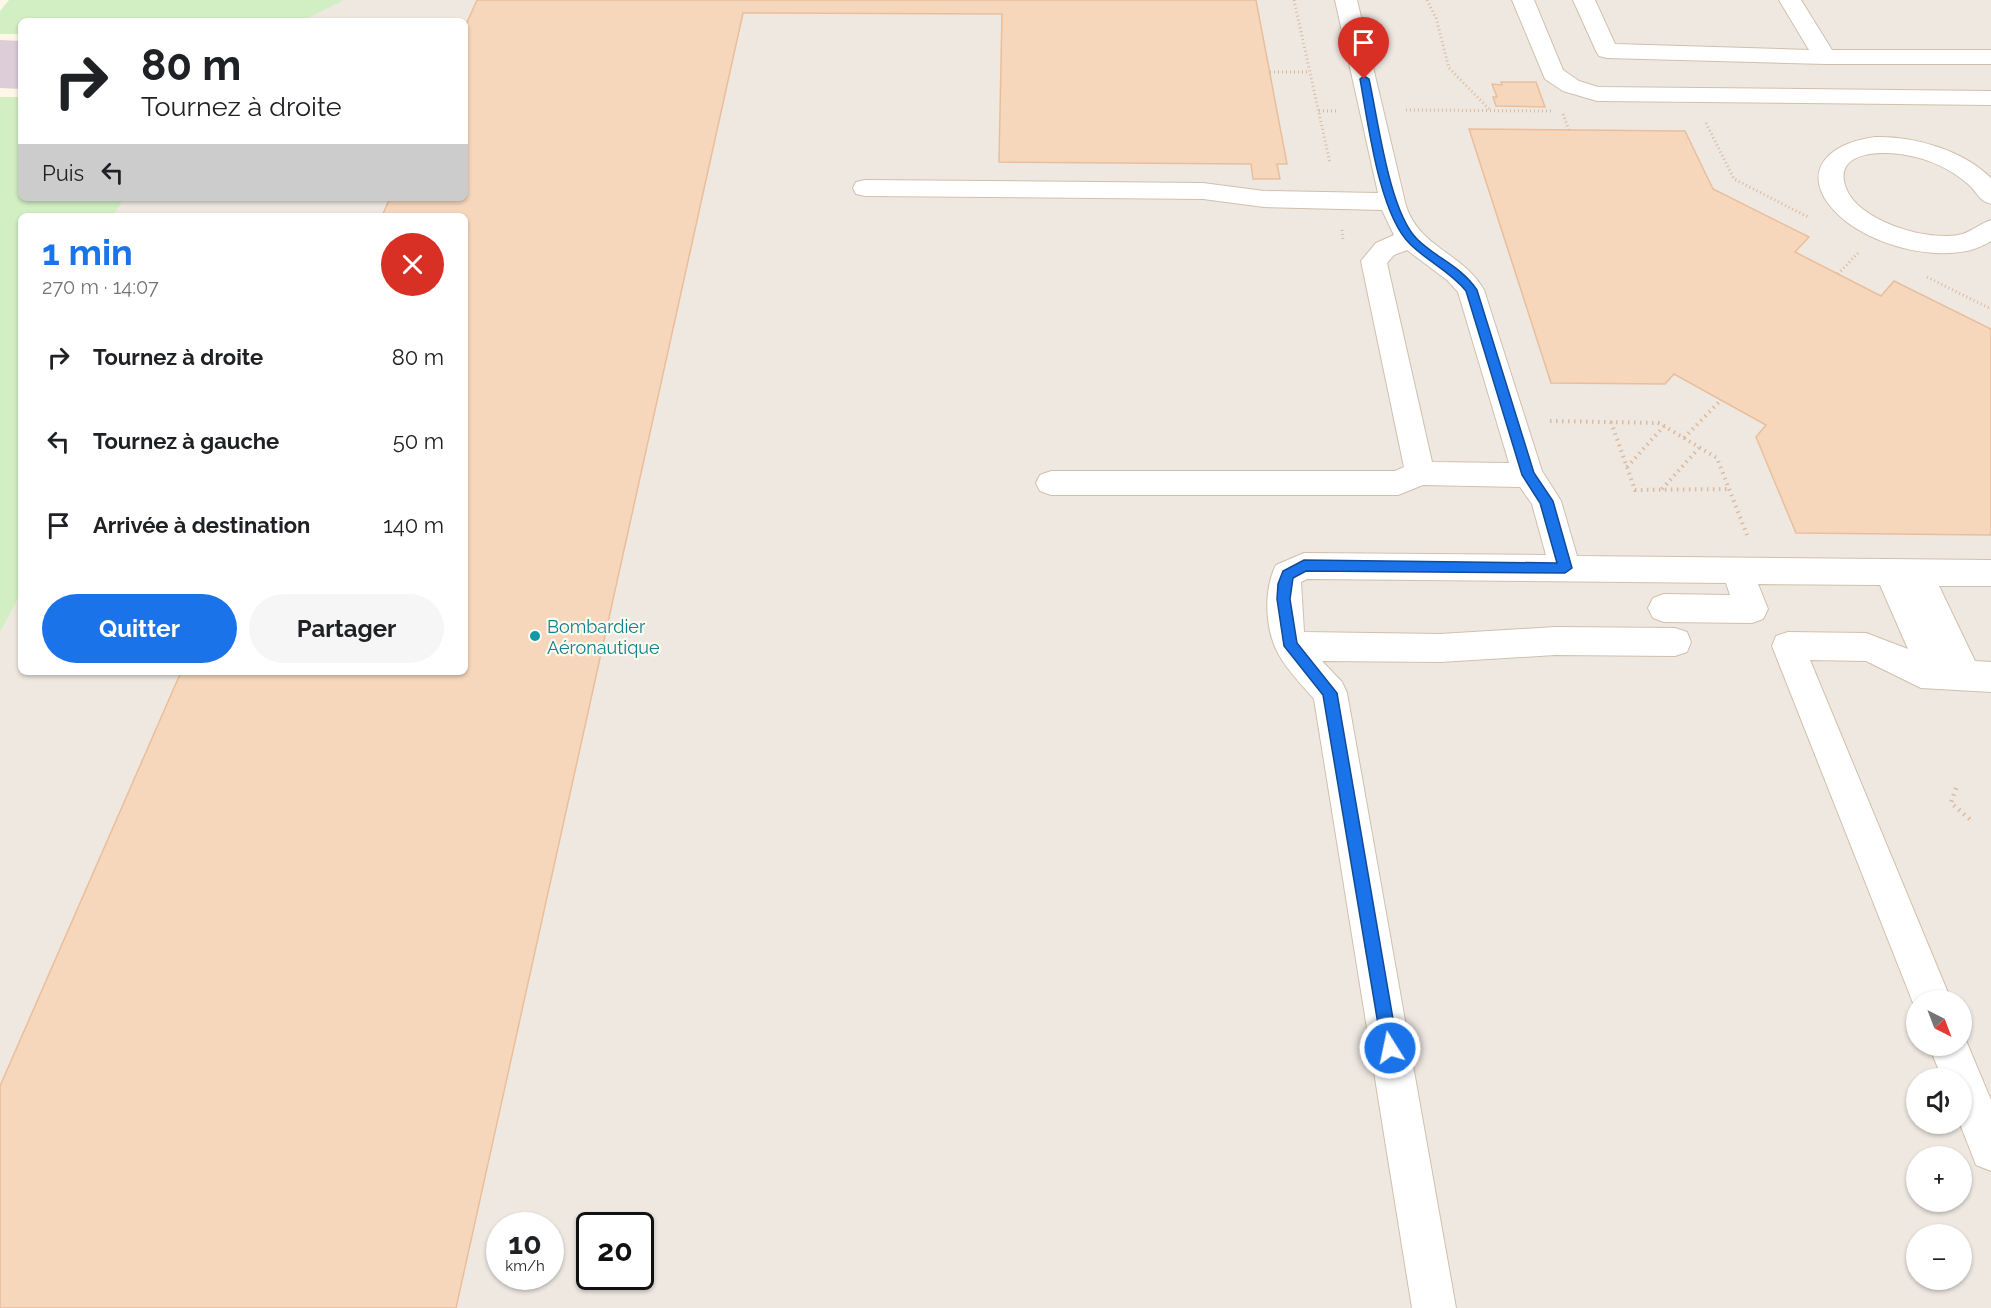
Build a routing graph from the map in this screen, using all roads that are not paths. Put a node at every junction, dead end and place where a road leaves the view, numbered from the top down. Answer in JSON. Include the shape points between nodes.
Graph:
{"nodes":[{"id":1,"x":1346,"y":0,"type":"edge"},
{"id":2,"x":1523,"y":0,"type":"edge"},
{"id":3,"x":1584,"y":0,"type":"edge"},
{"id":4,"x":1790,"y":0,"type":"edge"},
{"id":5,"x":1825,"y":57,"type":"junction"},
{"id":6,"x":1991,"y":57,"type":"edge"},
{"id":7,"x":1991,"y":98,"type":"edge"},
{"id":8,"x":865,"y":188,"type":"dead end"},
{"id":9,"x":1990,"y":194,"type":"edge"},
{"id":10,"x":1392,"y":202,"type":"junction"},
{"id":11,"x":1991,"y":229,"type":"edge"},
{"id":12,"x":1410,"y":238,"type":"junction"},
{"id":13,"x":1420,"y":473,"type":"junction"},
{"id":14,"x":1528,"y":475,"type":"junction"},
{"id":15,"x":1051,"y":483,"type":"dead end"},
{"id":16,"x":1565,"y":568,"type":"junction"},
{"id":17,"x":1736,"y":570,"type":"junction"},
{"id":18,"x":1903,"y":572,"type":"junction"},
{"id":19,"x":1991,"y":573,"type":"edge"},
{"id":20,"x":1664,"y":608,"type":"dead end"},
{"id":21,"x":1675,"y":642,"type":"dead end"},
{"id":22,"x":1291,"y":646,"type":"junction"},
{"id":23,"x":1964,"y":676,"type":"edge"},
{"id":24,"x":1927,"y":990,"type":"edge"},
{"id":25,"x":1953,"y":1056,"type":"edge"},
{"id":26,"x":1991,"y":1150,"type":"edge"},
{"id":27,"x":1434,"y":1308,"type":"edge"}],
"edges":[{"from":1,"to":10,"type":"lane"},
{"from":2,"to":7,"type":"lane","via":[[1553,74],[1571,86],[1597,94]]},
{"from":3,"to":5,"type":"lane","via":[[1607,51]]},
{"from":4,"to":5,"type":"lane"},
{"from":5,"to":6,"type":"lane"},
{"from":8,"to":10,"type":"lane","via":[[1203,191],[1264,199]]},
{"from":9,"to":11,"type":"lane","via":[[1974,177],[1952,163],[1901,146],[1876,144],[1854,148],[1839,157],[1831,169],[1831,184],[1840,201],[1857,217],[1909,241],[1964,244],[1983,237]]},
{"from":10,"to":12,"type":"lane"},
{"from":12,"to":13,"type":"lane","via":[[1385,249],[1374,261]]},
{"from":12,"to":14,"type":"lane","via":[[1457,273],[1471,290]]},
{"from":13,"to":14,"type":"lane"},
{"from":13,"to":15,"type":"lane","via":[[1398,483]]},
{"from":14,"to":16,"type":"lane","via":[[1546,501]]},
{"from":16,"to":17,"type":"lane"},
{"from":16,"to":22,"type":"lane","via":[[1304,566],[1287,574],[1284,584]]},
{"from":17,"to":18,"type":"lane"},
{"from":17,"to":20,"type":"lane","via":[[1752,609]]},
{"from":18,"to":19,"type":"lane"},
{"from":18,"to":23,"type":"lane"},
{"from":21,"to":22,"type":"lane","via":[[1556,641],[1440,648]]},
{"from":22,"to":27,"type":"lane","via":[[1330,693]]},
{"from":23,"to":24,"type":"lane","via":[[1921,673],[1866,647],[1788,646]]},
{"from":25,"to":26,"type":"lane"}]}
